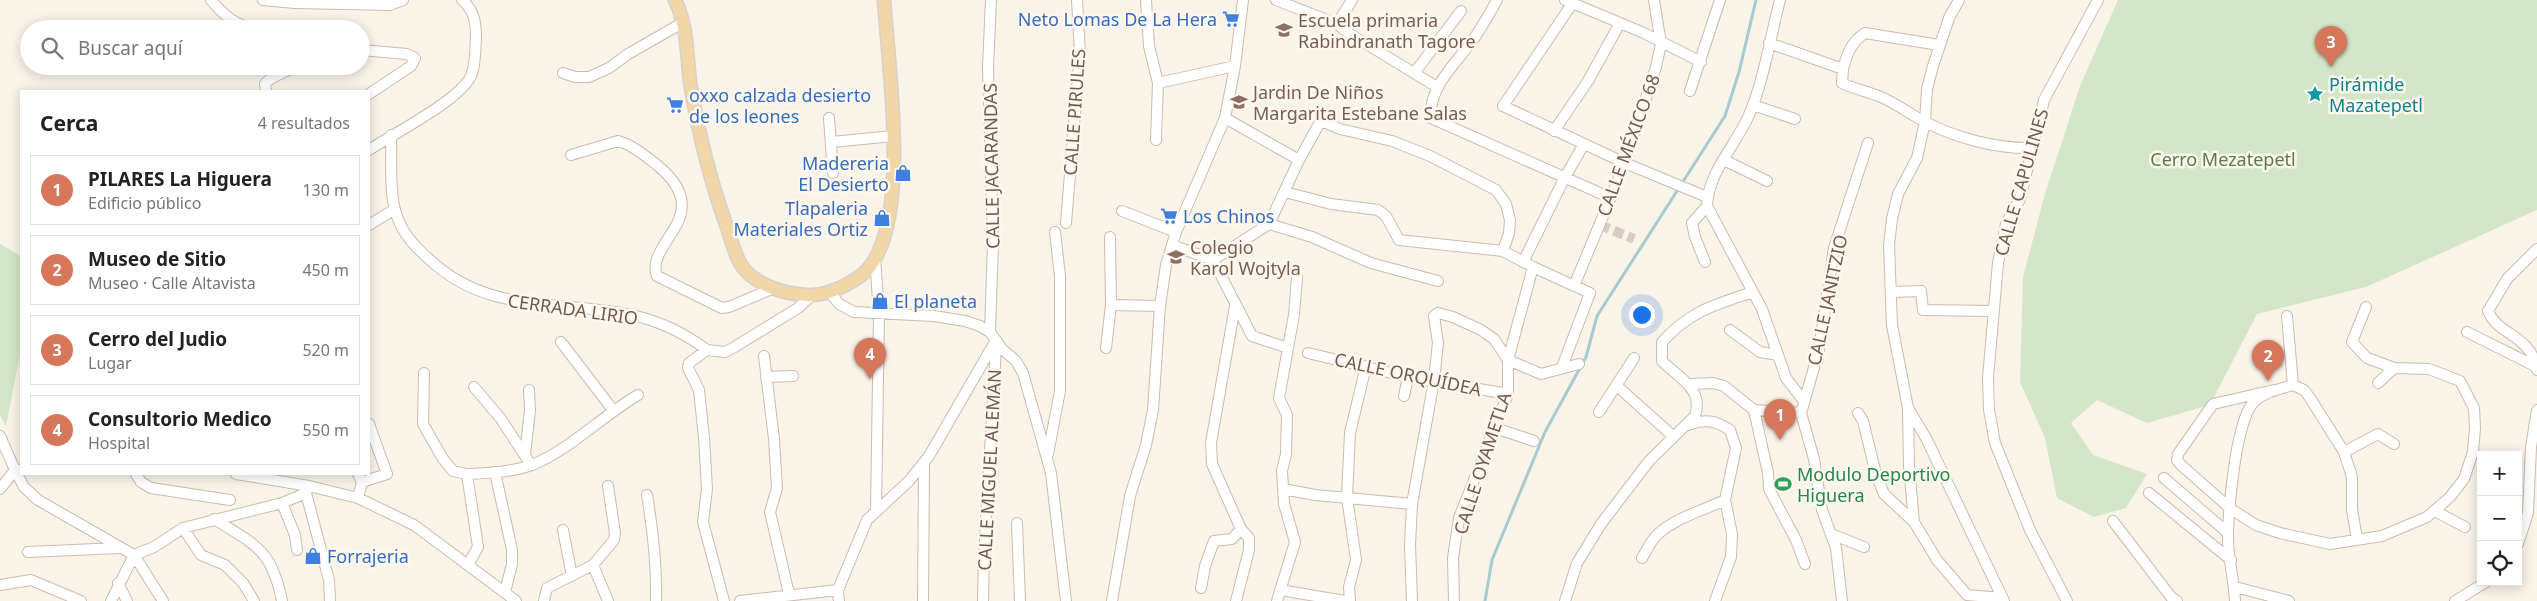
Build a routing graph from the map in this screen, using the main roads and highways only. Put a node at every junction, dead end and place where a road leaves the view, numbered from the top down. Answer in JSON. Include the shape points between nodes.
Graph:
{"nodes":[{"id":1,"x":675,"y":0,"type":"edge"},
{"id":2,"x":884,"y":0,"type":"edge"}],
"edges":[{"from":1,"to":2,"type":"main road","via":[[684,22],[691,87],[704,152],[740,263],[753,277],[774,288],[812,295],[830,292],[856,280],[876,257],[883,238],[894,192]]}]}
